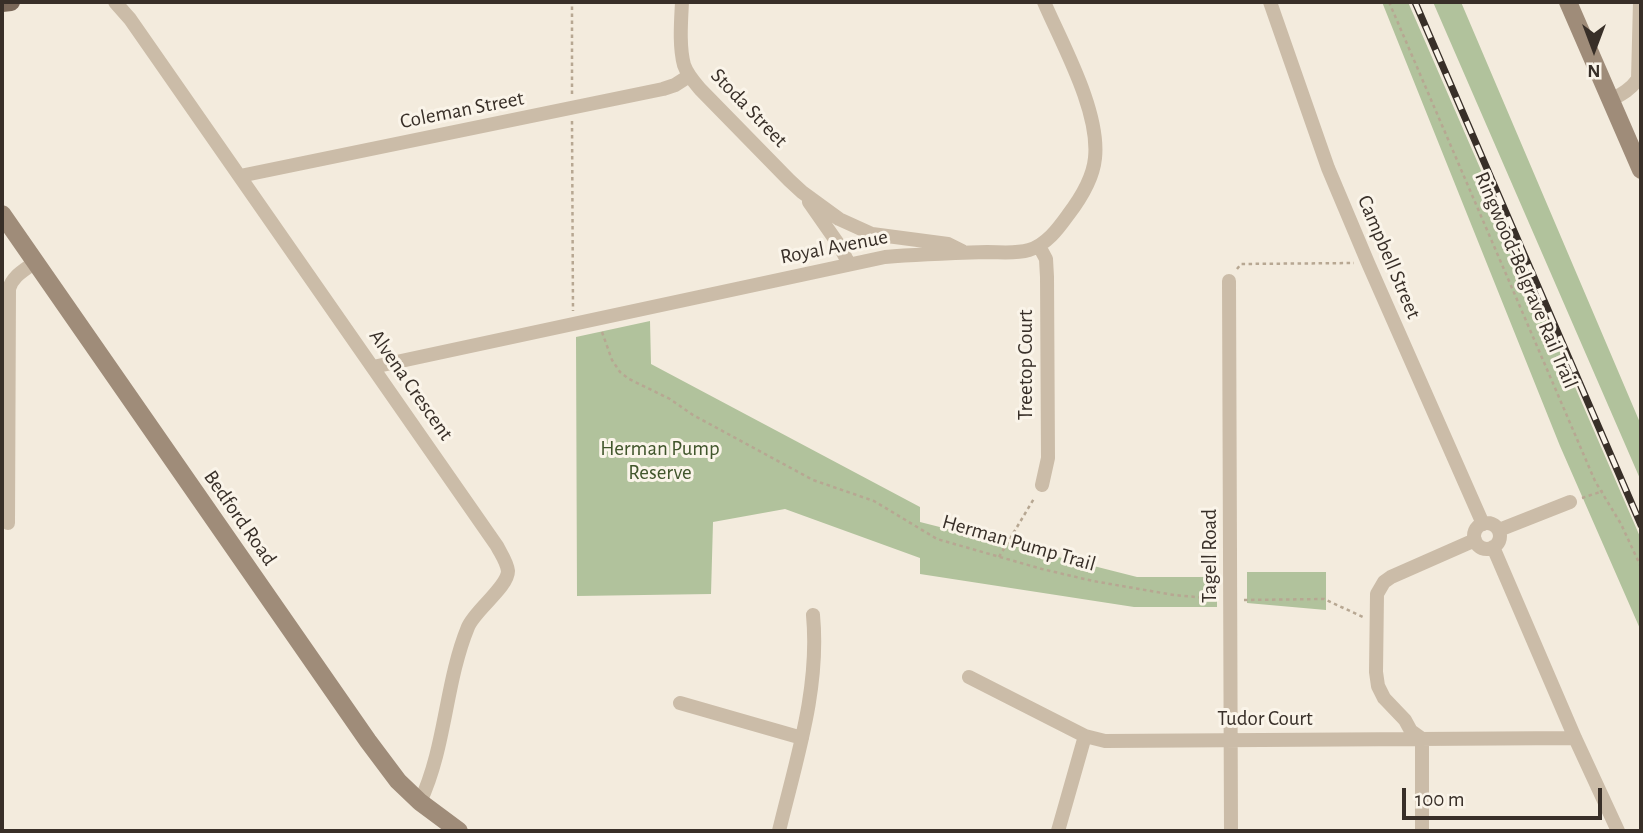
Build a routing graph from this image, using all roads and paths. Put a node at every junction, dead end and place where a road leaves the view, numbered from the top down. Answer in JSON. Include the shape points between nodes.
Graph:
{"nodes":[{"id":1,"x":12,"y":2,"type":"edge"},
{"id":2,"x":115,"y":2,"type":"edge"},
{"id":3,"x":126,"y":2,"type":"edge"},
{"id":4,"x":572,"y":2,"type":"edge"},
{"id":5,"x":682,"y":2,"type":"edge"},
{"id":6,"x":1044,"y":2,"type":"edge"},
{"id":7,"x":1270,"y":2,"type":"edge"},
{"id":8,"x":1388,"y":2,"type":"edge"},
{"id":9,"x":1568,"y":2,"type":"edge"},
{"id":10,"x":1640,"y":2,"type":"edge"},
{"id":11,"x":2,"y":4,"type":"edge"},
{"id":12,"x":130,"y":19,"type":"junction"},
{"id":13,"x":689,"y":76,"type":"junction"},
{"id":14,"x":572,"y":97,"type":"dead end"},
{"id":15,"x":1611,"y":100,"type":"junction"},
{"id":16,"x":572,"y":121,"type":"dead end"},
{"id":17,"x":1641,"y":170,"type":"edge"},
{"id":18,"x":240,"y":176,"type":"junction"},
{"id":19,"x":802,"y":192,"type":"junction"},
{"id":20,"x":2,"y":214,"type":"edge"},
{"id":21,"x":1040,"y":246,"type":"junction"},
{"id":22,"x":967,"y":253,"type":"junction"},
{"id":23,"x":35,"y":262,"type":"junction"},
{"id":24,"x":1368,"y":263,"type":"junction"},
{"id":25,"x":849,"y":264,"type":"junction"},
{"id":26,"x":1229,"y":281,"type":"joint"},
{"id":27,"x":573,"y":317,"type":"dead end"},
{"id":28,"x":597,"y":319,"type":"junction"},
{"id":29,"x":373,"y":367,"type":"junction"},
{"id":30,"x":1042,"y":485,"type":"joint"},
{"id":31,"x":1603,"y":491,"type":"junction"},
{"id":32,"x":1570,"y":502,"type":"joint"},
{"id":33,"x":8,"y":523,"type":"dead end"},
{"id":34,"x":1483,"y":524,"type":"junction"},
{"id":35,"x":1499,"y":530,"type":"junction"},
{"id":36,"x":1475,"y":540,"type":"junction"},
{"id":37,"x":1493,"y":547,"type":"junction"},
{"id":38,"x":999,"y":557,"type":"junction"},
{"id":39,"x":1641,"y":567,"type":"edge"},
{"id":40,"x":1231,"y":600,"type":"junction"},
{"id":41,"x":813,"y":615,"type":"dead end"},
{"id":42,"x":1376,"y":622,"type":"junction"},
{"id":43,"x":969,"y":677,"type":"dead end"},
{"id":44,"x":680,"y":703,"type":"dead end"},
{"id":45,"x":1085,"y":736,"type":"junction"},
{"id":46,"x":802,"y":738,"type":"junction"},
{"id":47,"x":1575,"y":738,"type":"junction"},
{"id":48,"x":1231,"y":739,"type":"junction"},
{"id":49,"x":1422,"y":739,"type":"junction"},
{"id":50,"x":420,"y":802,"type":"junction"},
{"id":51,"x":459,"y":831,"type":"edge"},
{"id":52,"x":779,"y":831,"type":"edge"},
{"id":53,"x":1058,"y":831,"type":"edge"},
{"id":54,"x":1231,"y":831,"type":"edge"},
{"id":55,"x":1422,"y":831,"type":"edge"},
{"id":56,"x":1618,"y":831,"type":"edge"}],
"edges":[{"from":1,"to":11,"type":"main road"},
{"from":2,"to":12,"type":"street","name":"Alvena Crescent"},
{"from":3,"to":12,"type":"street","name":"Alvena Crescent"},
{"from":4,"to":14,"type":"path"},
{"from":5,"to":13,"type":"street","name":"Stoda Street","via":[[682,56]]},
{"from":6,"to":21,"type":"street","via":[[1081,87],[1091,120],[1095,159],[1079,201]]},
{"from":7,"to":24,"type":"street","name":"Campbell Street","via":[[1328,168]]},
{"from":8,"to":31,"type":"path","name":"Ringwood-Belgrave Rail Trail"},
{"from":9,"to":15,"type":"main road"},
{"from":10,"to":15,"type":"street","via":[[1638,79]]},
{"from":12,"to":18,"type":"street","name":"Alvena Crescent"},
{"from":13,"to":18,"type":"street","name":"Coleman Street","via":[[663,89]]},
{"from":13,"to":19,"type":"street","name":"Stoda Street"},
{"from":15,"to":17,"type":"main road"},
{"from":16,"to":27,"type":"path"},
{"from":18,"to":29,"type":"street","name":"Alvena Crescent"},
{"from":19,"to":22,"type":"street","name":"Stoda Street","via":[[839,219],[872,233],[948,244]]},
{"from":19,"to":25,"type":"street","name":"Stoda Street"},
{"from":20,"to":23,"type":"main road","name":"Bedford Road"},
{"from":21,"to":22,"type":"street","name":"Royal Avenue","via":[[1019,252]]},
{"from":21,"to":30,"type":"street","name":"Treetop Court","via":[[1047,277],[1048,458]]},
{"from":22,"to":25,"type":"street","name":"Royal Avenue","via":[[909,254]]},
{"from":23,"to":33,"type":"street","via":[[9,289]]},
{"from":23,"to":50,"type":"main road","name":"Bedford Road","via":[[368,741]]},
{"from":24,"to":26,"type":"path","via":[[1241,264]]},
{"from":24,"to":34,"type":"street","name":"Campbell Street"},
{"from":25,"to":28,"type":"street","name":"Royal Avenue"},
{"from":26,"to":40,"type":"street","name":"Tagell Road"},
{"from":28,"to":29,"type":"street","name":"Royal Avenue"},
{"from":28,"to":38,"type":"path","name":"Herman Pump Trail","via":[[612,360],[629,379],[813,480],[874,501],[937,539]]},
{"from":29,"to":50,"type":"street","name":"Alvena Crescent","via":[[497,546],[508,569],[504,582],[470,621],[460,645],[431,774]]},
{"from":30,"to":38,"type":"path"},
{"from":31,"to":32,"type":"path"},
{"from":31,"to":39,"type":"path","name":"Ringwood-Belgrave Rail Trail"},
{"from":32,"to":35,"type":"street"},
{"from":34,"to":35,"type":"street"},
{"from":34,"to":36,"type":"street","via":[[1477,528]]},
{"from":35,"to":37,"type":"street","via":[[1499,542]]},
{"from":36,"to":37,"type":"street","via":[[1480,547]]},
{"from":36,"to":42,"type":"street","via":[[1384,582],[1377,594]]},
{"from":37,"to":47,"type":"street"},
{"from":38,"to":40,"type":"path","name":"Herman Pump Trail","via":[[1093,581]]},
{"from":40,"to":42,"type":"path","name":"Herman Pump Trail","via":[[1324,599]]},
{"from":40,"to":48,"type":"street","name":"Tagell Road"},
{"from":41,"to":46,"type":"street","via":[[813,686]]},
{"from":42,"to":49,"type":"street","via":[[1378,686],[1410,731]]},
{"from":43,"to":45,"type":"street","name":"Tudor Court"},
{"from":44,"to":46,"type":"street"},
{"from":45,"to":48,"type":"street","name":"Tudor Court","via":[[1105,741]]},
{"from":45,"to":53,"type":"street"},
{"from":46,"to":52,"type":"street"},
{"from":47,"to":49,"type":"street","name":"Tudor Court"},
{"from":47,"to":56,"type":"street"},
{"from":48,"to":49,"type":"street","name":"Tudor Court"},
{"from":48,"to":54,"type":"street","name":"Tagell Road"},
{"from":49,"to":55,"type":"street"},
{"from":50,"to":51,"type":"main road","name":"Bedford Road"}]}
